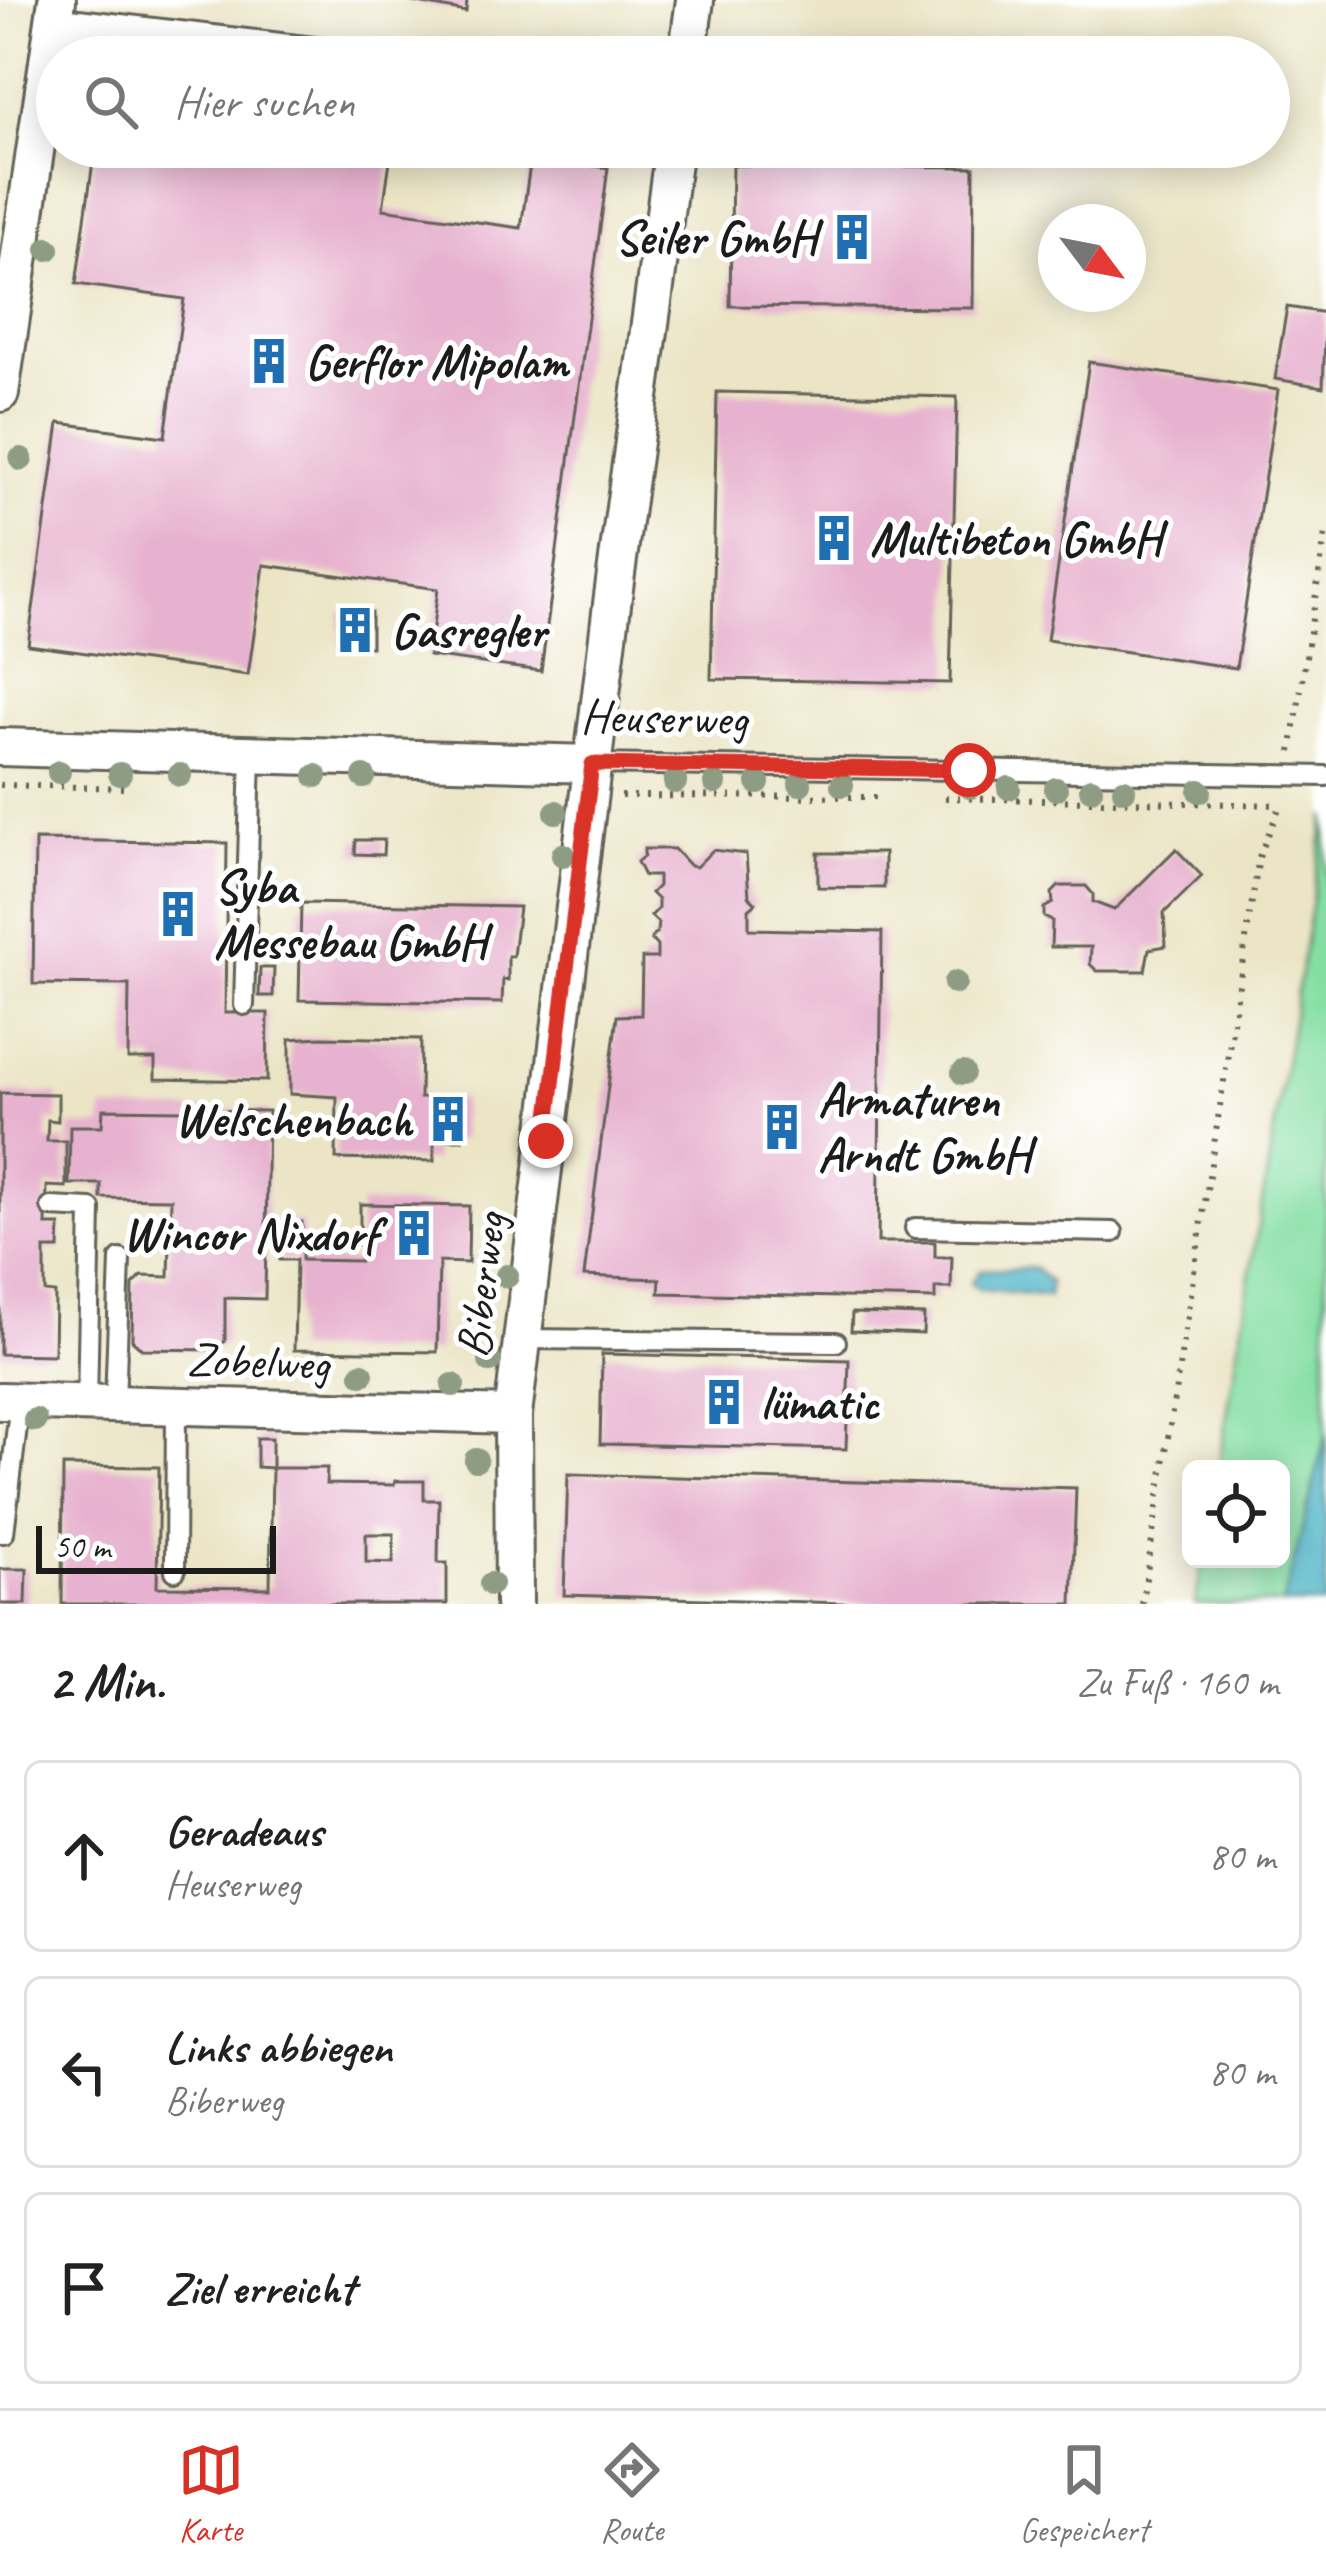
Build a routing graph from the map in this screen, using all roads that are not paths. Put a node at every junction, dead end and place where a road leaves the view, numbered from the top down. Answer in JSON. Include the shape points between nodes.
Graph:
{"nodes":[{"id":1,"x":695,"y":0,"type":"edge"},
{"id":2,"x":55,"y":12,"type":"edge"},
{"id":3,"x":198,"y":36,"type":"edge"},
{"id":4,"x":690,"y":36,"type":"edge"},
{"id":5,"x":36,"y":144,"type":"edge"},
{"id":6,"x":671,"y":168,"type":"edge"},
{"id":7,"x":0,"y":393,"type":"edge"},
{"id":8,"x":0,"y":747,"type":"edge"},
{"id":9,"x":251,"y":754,"type":"junction"},
{"id":10,"x":1326,"y":776,"type":"edge"},
{"id":11,"x":590,"y":779,"type":"junction"},
{"id":12,"x":244,"y":1005,"type":"dead end"},
{"id":13,"x":51,"y":1207,"type":"dead end"},
{"id":14,"x":914,"y":1228,"type":"dead end"},
{"id":15,"x":1113,"y":1232,"type":"dead end"},
{"id":16,"x":119,"y":1259,"type":"dead end"},
{"id":17,"x":522,"y":1340,"type":"junction"},
{"id":18,"x":836,"y":1342,"type":"dead end"},
{"id":19,"x":10,"y":1401,"type":"edge"},
{"id":20,"x":101,"y":1404,"type":"junction"},
{"id":21,"x":176,"y":1406,"type":"junction"},
{"id":22,"x":513,"y":1415,"type":"junction"},
{"id":23,"x":0,"y":1533,"type":"edge"},
{"id":24,"x":175,"y":1571,"type":"dead end"},
{"id":25,"x":514,"y":1604,"type":"edge"}],
"edges":[{"from":1,"to":4,"type":"street"},
{"from":2,"to":3,"type":"street"},
{"from":5,"to":7,"type":"street"},
{"from":6,"to":11,"type":"street","name":"Biberweg"},
{"from":8,"to":9,"type":"street","name":"Heuserweg"},
{"from":9,"to":11,"type":"street","name":"Heuserweg"},
{"from":9,"to":12,"type":"lane"},
{"from":10,"to":11,"type":"lane","name":"Heuserweg"},
{"from":11,"to":17,"type":"street","name":"Biberweg"},
{"from":13,"to":20,"type":"lane","via":[[91,1209]]},
{"from":14,"to":15,"type":"lane"},
{"from":16,"to":20,"type":"lane"},
{"from":17,"to":18,"type":"lane"},
{"from":17,"to":22,"type":"street","name":"Biberweg"},
{"from":19,"to":20,"type":"street","name":"Zobelweg"},
{"from":19,"to":23,"type":"lane"},
{"from":20,"to":21,"type":"street","name":"Zobelweg"},
{"from":21,"to":22,"type":"street","name":"Zobelweg"},
{"from":21,"to":24,"type":"lane"},
{"from":22,"to":25,"type":"street","name":"Biberweg"}]}
